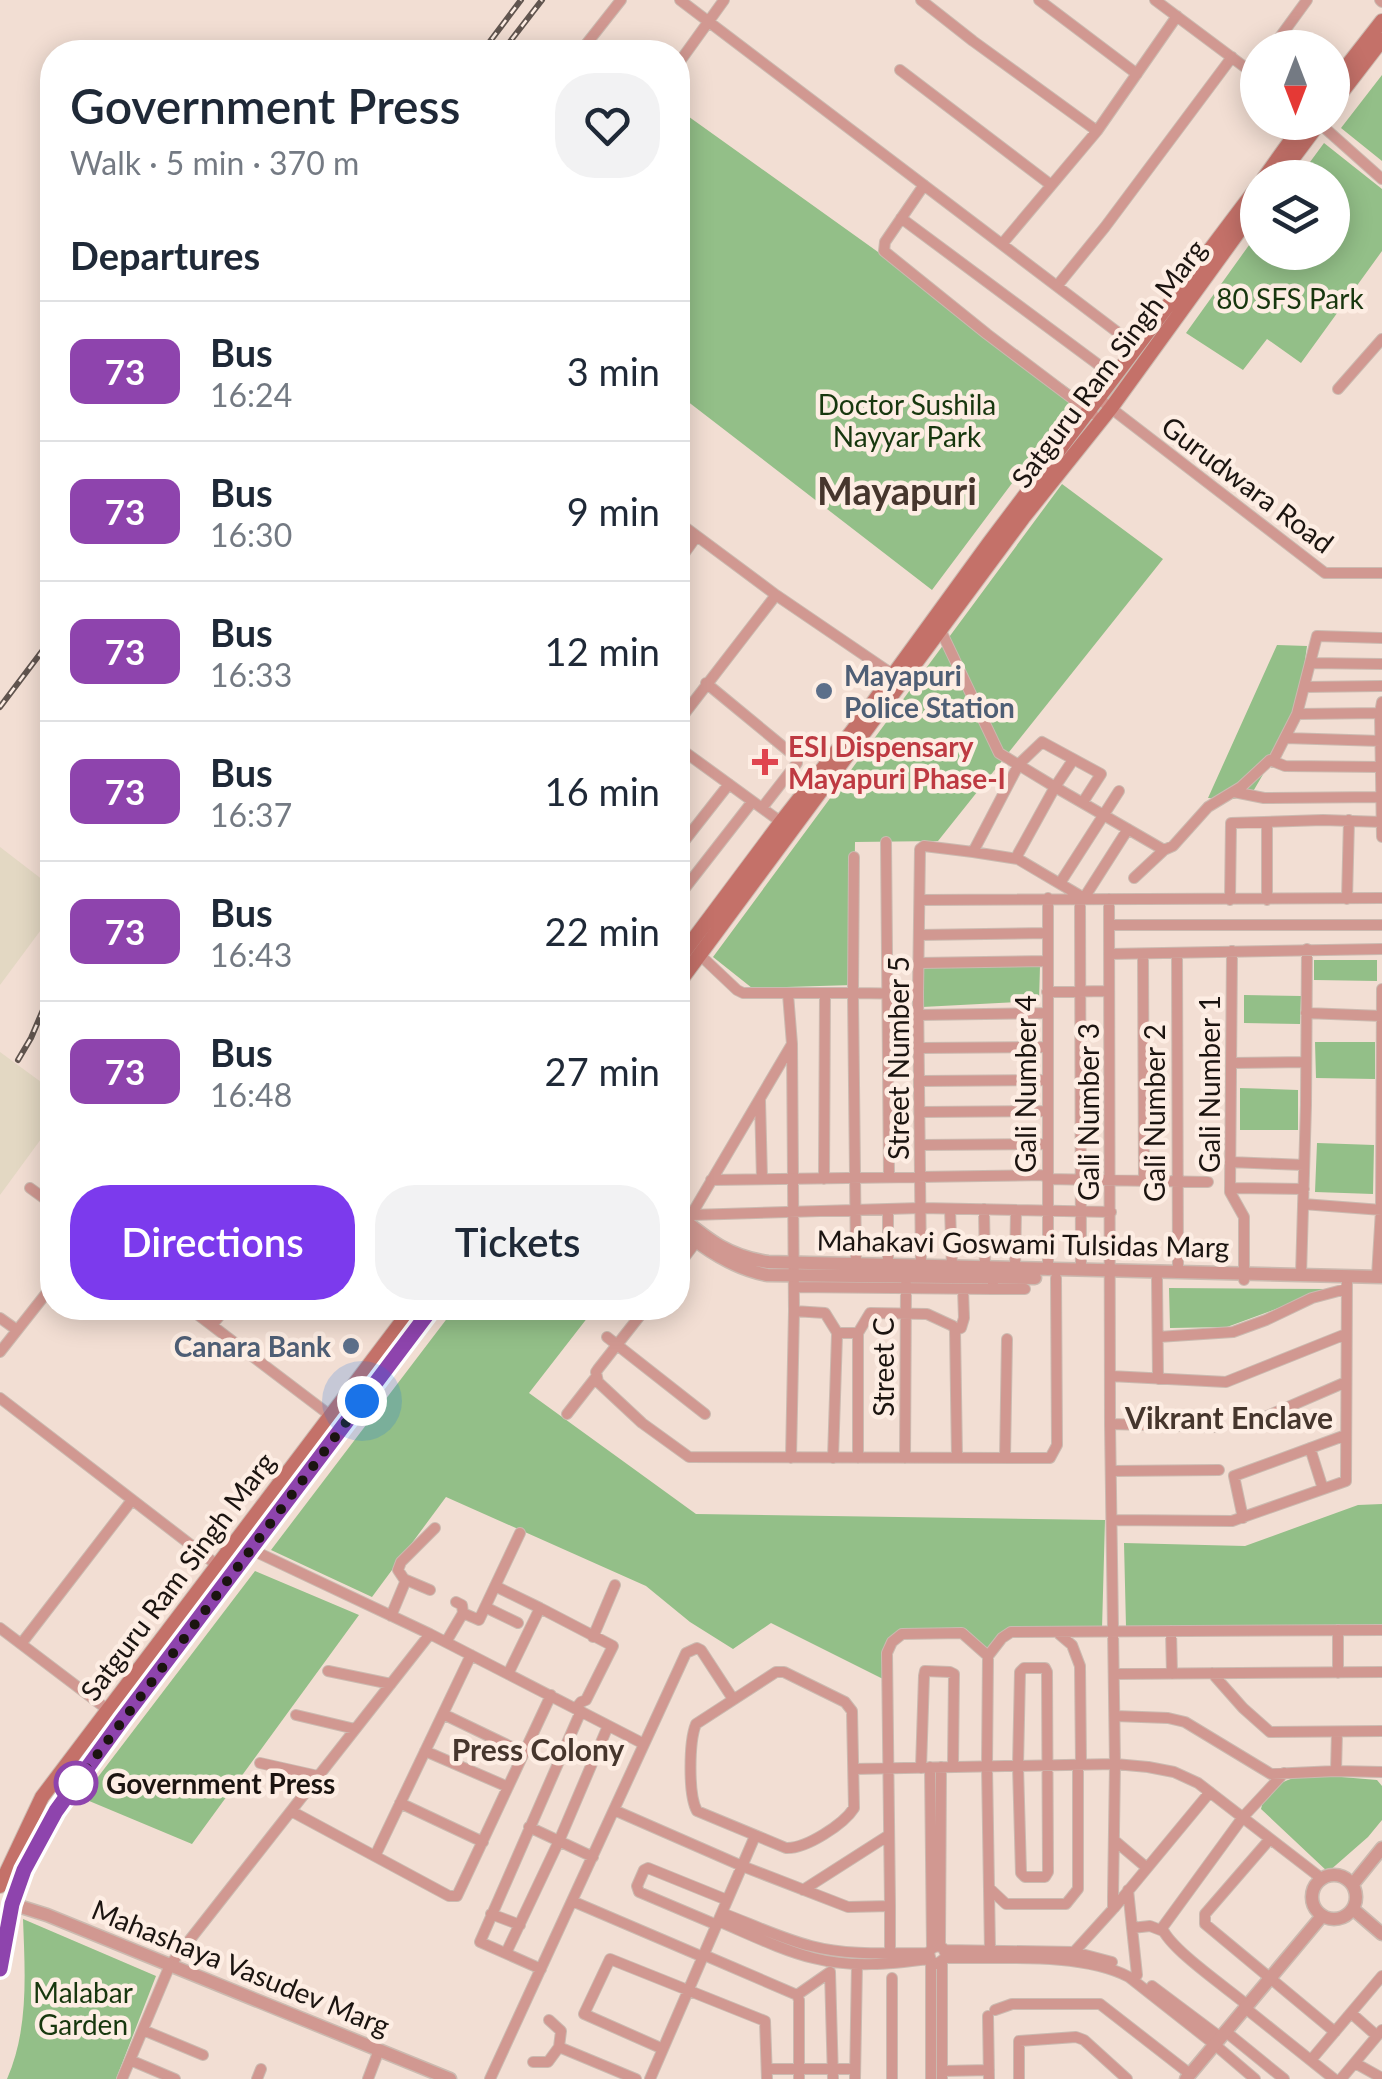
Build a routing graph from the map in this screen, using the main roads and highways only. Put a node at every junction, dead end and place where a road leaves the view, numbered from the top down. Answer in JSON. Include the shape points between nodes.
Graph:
{"nodes":[{"id":1,"x":1382,"y":21,"type":"edge"},
{"id":2,"x":1382,"y":40,"type":"edge"},
{"id":3,"x":1350,"y":62,"type":"edge"},
{"id":4,"x":1350,"y":82,"type":"edge"},
{"id":5,"x":1240,"y":210,"type":"edge"},
{"id":6,"x":1240,"y":228,"type":"edge"},
{"id":7,"x":1100,"y":409,"type":"junction"},
{"id":8,"x":690,"y":944,"type":"edge"},
{"id":9,"x":690,"y":968,"type":"edge"},
{"id":10,"x":403,"y":1320,"type":"edge"},
{"id":11,"x":423,"y":1320,"type":"edge"},
{"id":12,"x":0,"y":1886,"type":"edge"},
{"id":13,"x":6,"y":1902,"type":"edge"},
{"id":14,"x":0,"y":1969,"type":"edge"}],
"edges":[{"from":1,"to":3,"type":"main road"},
{"from":2,"to":4,"type":"main road"},
{"from":5,"to":7,"type":"main road","name":"Satguru Ram Singh Marg","via":[[1115,377]]},
{"from":6,"to":7,"type":"main road","name":"Satguru Ram Singh Marg"},
{"from":7,"to":8,"type":"main road","name":"Satguru Ram Singh Marg","via":[[988,543]]},
{"from":7,"to":9,"type":"main road","name":"Satguru Ram Singh Marg"},
{"from":10,"to":12,"type":"main road","name":"Satguru Ram Singh Marg","via":[[42,1797]]},
{"from":11,"to":13,"type":"main road","name":"Satguru Ram Singh Marg","via":[[56,1811]]},
{"from":13,"to":14,"type":"main road","name":"Satguru Ram Singh Marg"}]}
